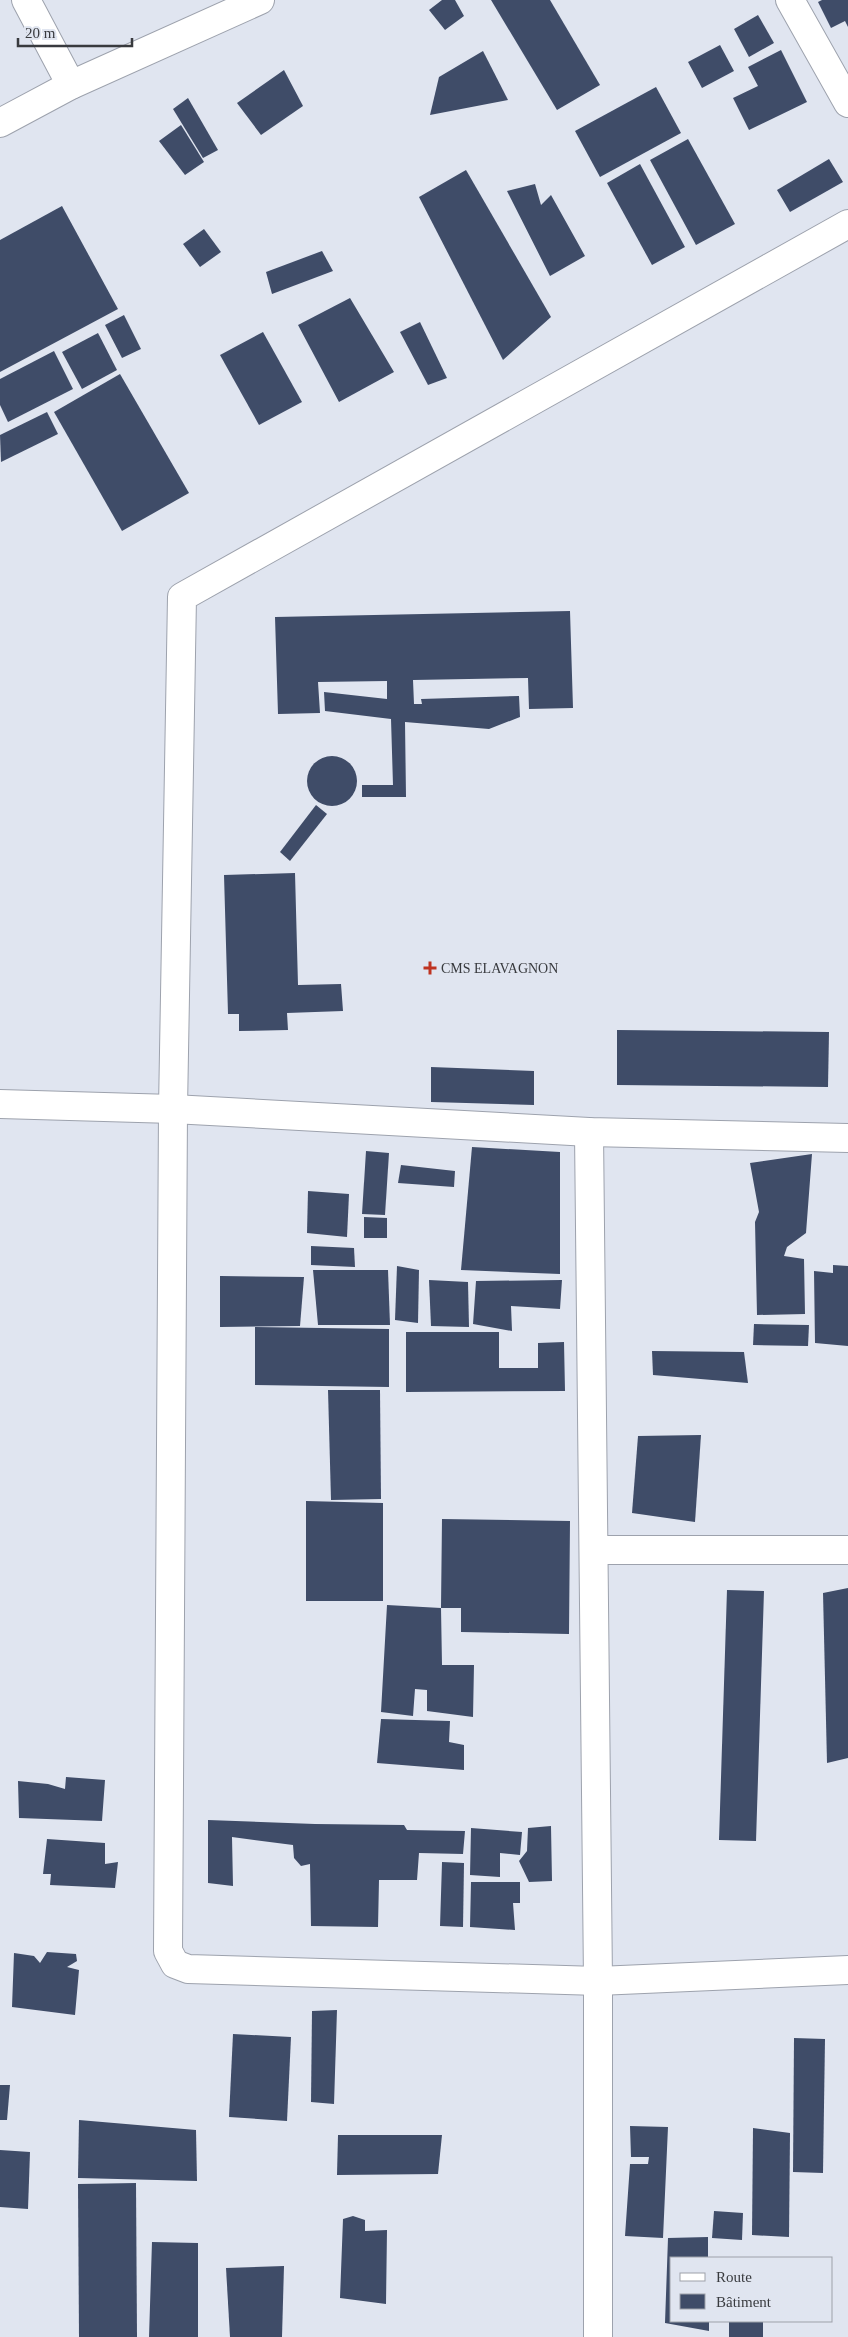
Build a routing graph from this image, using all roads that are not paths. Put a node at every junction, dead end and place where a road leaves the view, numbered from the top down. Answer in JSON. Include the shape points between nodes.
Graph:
{"nodes":[{"id":1,"x":26,"y":0,"type":"edge"},
{"id":2,"x":260,"y":0,"type":"edge"},
{"id":3,"x":790,"y":0,"type":"edge"},
{"id":4,"x":71,"y":85,"type":"junction"},
{"id":5,"x":848,"y":103,"type":"edge"},
{"id":6,"x":0,"y":123,"type":"edge"},
{"id":7,"x":848,"y":224,"type":"edge"},
{"id":8,"x":0,"y":1104,"type":"edge"},
{"id":9,"x":173,"y":1109,"type":"junction"},
{"id":10,"x":589,"y":1132,"type":"junction"},
{"id":11,"x":848,"y":1138,"type":"edge"},
{"id":12,"x":594,"y":1550,"type":"junction"},
{"id":13,"x":848,"y":1550,"type":"edge"},
{"id":14,"x":848,"y":1970,"type":"edge"},
{"id":15,"x":598,"y":1981,"type":"junction"},
{"id":16,"x":598,"y":2337,"type":"edge"}],
"edges":[{"from":1,"to":4,"type":"street"},
{"from":2,"to":4,"type":"street"},
{"from":3,"to":5,"type":"street"},
{"from":4,"to":6,"type":"street"},
{"from":7,"to":9,"type":"street","via":[[182,597]]},
{"from":8,"to":9,"type":"street"},
{"from":9,"to":10,"type":"street"},
{"from":9,"to":15,"type":"street","via":[[168,1951],[172,1960],[180,1968],[188,1969]]},
{"from":10,"to":11,"type":"street"},
{"from":10,"to":12,"type":"street"},
{"from":12,"to":13,"type":"street"},
{"from":12,"to":15,"type":"street"},
{"from":14,"to":15,"type":"street"},
{"from":15,"to":16,"type":"street"}]}
